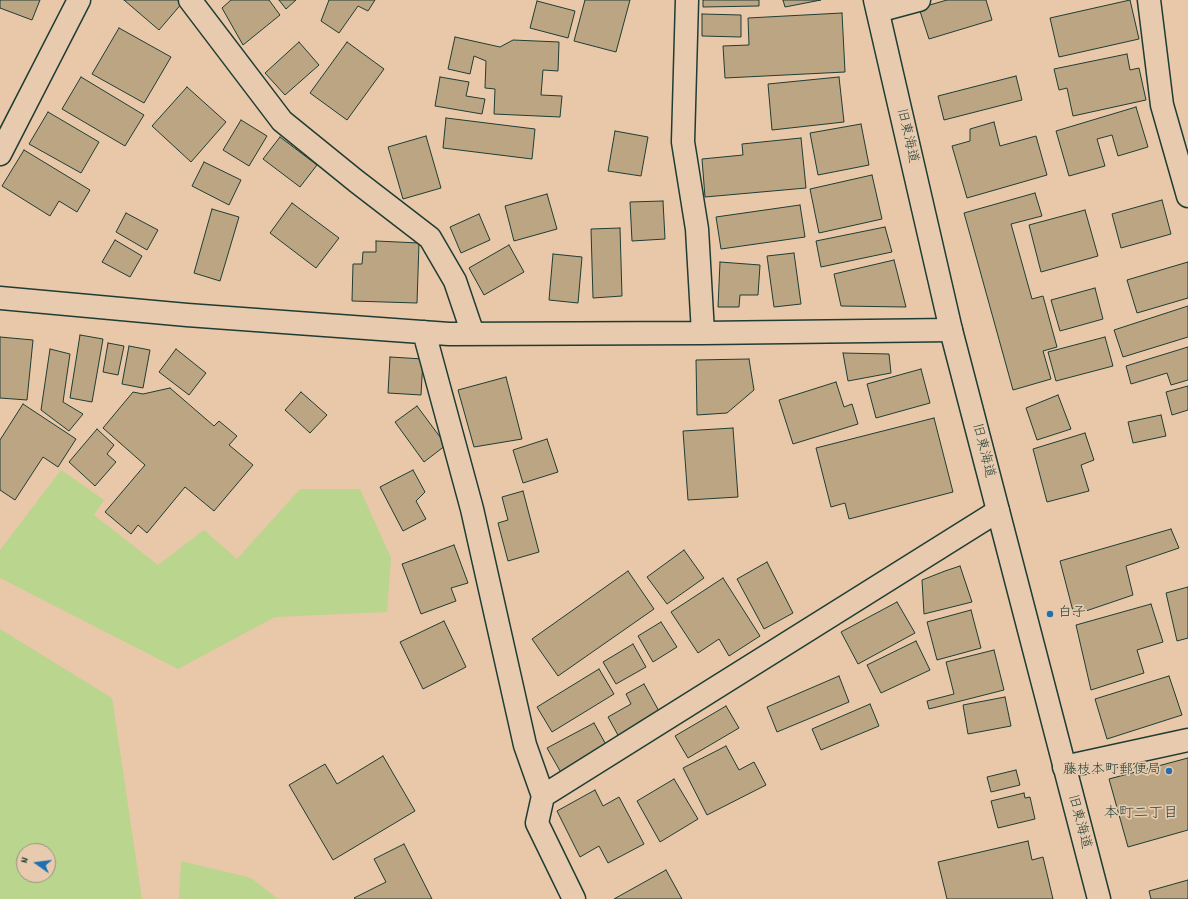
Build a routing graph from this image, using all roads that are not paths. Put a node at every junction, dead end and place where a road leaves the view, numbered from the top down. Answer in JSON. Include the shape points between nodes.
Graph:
{"nodes":[{"id":1,"x":79,"y":0,"type":"edge"},
{"id":2,"x":190,"y":0,"type":"edge"},
{"id":3,"x":687,"y":0,"type":"edge"},
{"id":4,"x":919,"y":0,"type":"edge"},
{"id":5,"x":1149,"y":0,"type":"edge"},
{"id":6,"x":876,"y":5,"type":"edge"},
{"id":7,"x":0,"y":154,"type":"edge"},
{"id":8,"x":1188,"y":196,"type":"edge"},
{"id":9,"x":0,"y":298,"type":"edge"},
{"id":10,"x":951,"y":330,"type":"junction"},
{"id":11,"x":424,"y":332,"type":"junction"},
{"id":12,"x":473,"y":334,"type":"junction"},
{"id":13,"x":703,"y":334,"type":"junction"},
{"id":14,"x":998,"y":511,"type":"junction"},
{"id":15,"x":1188,"y":740,"type":"edge"},
{"id":16,"x":1064,"y":767,"type":"junction"},
{"id":17,"x":543,"y":796,"type":"junction"},
{"id":18,"x":574,"y":899,"type":"edge"},
{"id":19,"x":1098,"y":899,"type":"edge"}],
"edges":[{"from":1,"to":7,"type":"street"},
{"from":2,"to":12,"type":"street","via":[[282,121],[430,238],[455,281]]},
{"from":3,"to":13,"type":"street","via":[[683,142],[697,229]]},
{"from":4,"to":6,"type":"street"},
{"from":5,"to":8,"type":"street","via":[[1162,105]]},
{"from":6,"to":10,"type":"street","name":"旧東海道"},
{"from":9,"to":11,"type":"street"},
{"from":10,"to":13,"type":"street"},
{"from":10,"to":14,"type":"street","name":"旧東海道"},
{"from":11,"to":12,"type":"street"},
{"from":11,"to":17,"type":"street","via":[[472,509],[525,745]]},
{"from":12,"to":13,"type":"street"},
{"from":14,"to":16,"type":"street","name":"旧東海道"},
{"from":14,"to":17,"type":"street"},
{"from":15,"to":16,"type":"street"},
{"from":16,"to":19,"type":"street","name":"旧東海道"},
{"from":17,"to":18,"type":"street","via":[[537,823]]}]}
